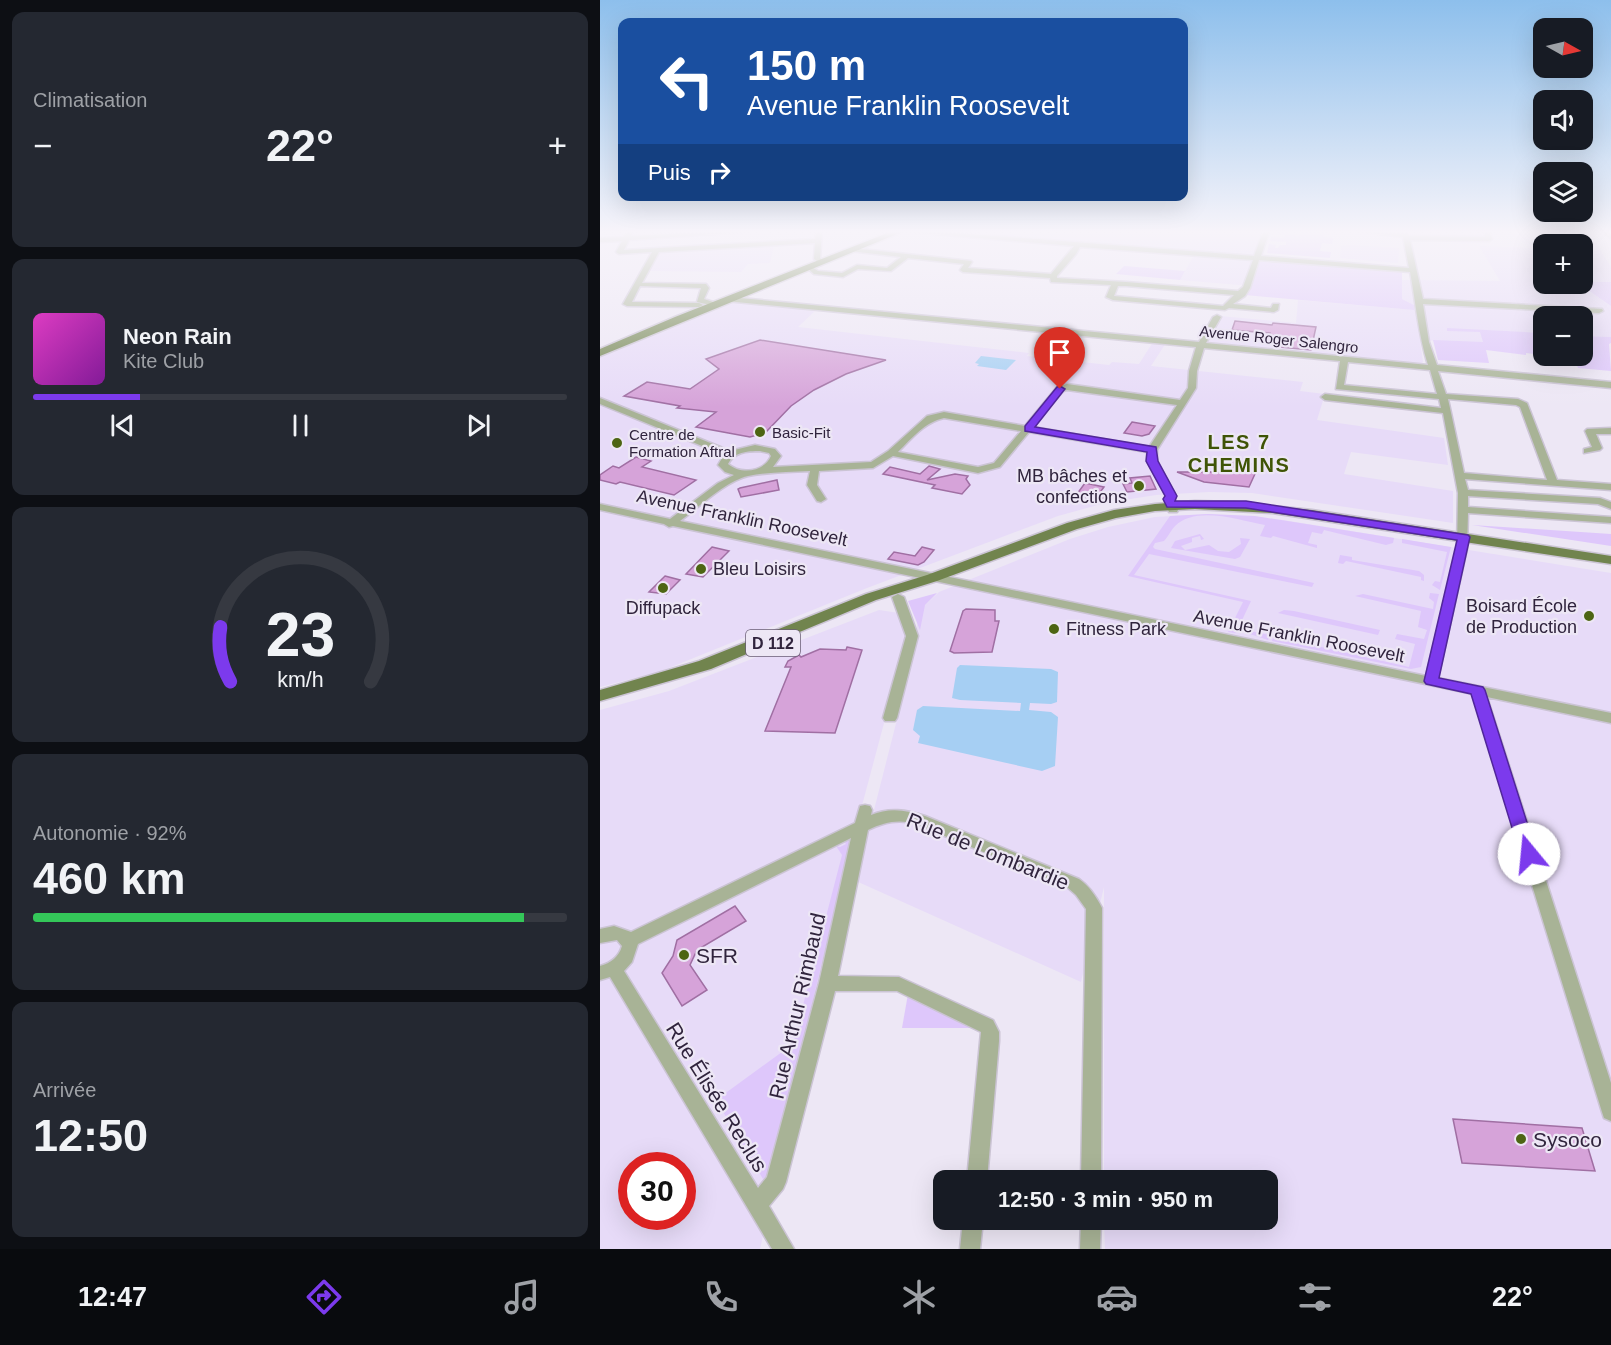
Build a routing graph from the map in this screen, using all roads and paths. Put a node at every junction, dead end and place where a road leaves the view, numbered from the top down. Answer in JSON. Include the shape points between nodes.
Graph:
{"nodes":[{"id":1,"x":635,"y":290,"type":"edge"},
{"id":2,"x":704,"y":290,"type":"edge"},
{"id":3,"x":751,"y":290,"type":"edge"},
{"id":4,"x":1113,"y":290,"type":"edge"},
{"id":5,"x":1199,"y":290,"type":"edge"},
{"id":6,"x":1244,"y":290,"type":"edge"},
{"id":7,"x":1416,"y":290,"type":"edge"},
{"id":8,"x":1242,"y":294,"type":"junction"},
{"id":9,"x":729,"y":299,"type":"junction"},
{"id":10,"x":1418,"y":301,"type":"junction"},
{"id":11,"x":699,"y":304,"type":"dead end"},
{"id":12,"x":715,"y":304,"type":"junction"},
{"id":13,"x":1276,"y":306,"type":"dead end"},
{"id":14,"x":1226,"y":307,"type":"junction"},
{"id":15,"x":1599,"y":311,"type":"dead end"},
{"id":16,"x":1217,"y":316,"type":"dead end"},
{"id":17,"x":673,"y":321,"type":"junction"},
{"id":18,"x":1201,"y":345,"type":"junction"},
{"id":19,"x":600,"y":352,"type":"edge"},
{"id":20,"x":1344,"y":359,"type":"junction"},
{"id":21,"x":1432,"y":368,"type":"junction"},
{"id":22,"x":1611,"y":385,"type":"edge"},
{"id":23,"x":1325,"y":397,"type":"dead end"},
{"id":24,"x":1443,"y":397,"type":"junction"},
{"id":25,"x":600,"y":401,"type":"edge"},
{"id":26,"x":1181,"y":403,"type":"junction"},
{"id":27,"x":1447,"y":411,"type":"junction"},
{"id":28,"x":1028,"y":429,"type":"junction"},
{"id":29,"x":1611,"y":431,"type":"edge"},
{"id":30,"x":1152,"y":450,"type":"junction"},
{"id":31,"x":1587,"y":452,"type":"dead end"},
{"id":32,"x":891,"y":453,"type":"junction"},
{"id":33,"x":730,"y":454,"type":"junction"},
{"id":34,"x":774,"y":462,"type":"junction"},
{"id":35,"x":815,"y":468,"type":"junction"},
{"id":36,"x":788,"y":469,"type":"junction"},
{"id":37,"x":730,"y":471,"type":"junction"},
{"id":38,"x":759,"y":471,"type":"junction"},
{"id":39,"x":745,"y":473,"type":"junction"},
{"id":40,"x":1460,"y":476,"type":"junction"},
{"id":41,"x":1553,"y":483,"type":"junction"},
{"id":42,"x":1611,"y":487,"type":"edge"},
{"id":43,"x":1463,"y":493,"type":"junction"},
{"id":44,"x":821,"y":499,"type":"dead end"},
{"id":45,"x":1590,"y":502,"type":"junction"},
{"id":46,"x":1171,"y":505,"type":"junction"},
{"id":47,"x":1611,"y":506,"type":"edge"},
{"id":48,"x":600,"y":507,"type":"edge"},
{"id":49,"x":1464,"y":510,"type":"junction"},
{"id":50,"x":600,"y":512,"type":"edge"},
{"id":51,"x":1611,"y":513,"type":"edge"},
{"id":52,"x":1611,"y":520,"type":"edge"},
{"id":53,"x":666,"y":523,"type":"junction"},
{"id":54,"x":1463,"y":541,"type":"junction"},
{"id":55,"x":1611,"y":560,"type":"edge"},
{"id":56,"x":1611,"y":567,"type":"edge"},
{"id":57,"x":938,"y":579,"type":"junction"},
{"id":58,"x":898,"y":597,"type":"junction"},
{"id":59,"x":1431,"y":681,"type":"junction"},
{"id":60,"x":1478,"y":690,"type":"junction"},
{"id":61,"x":600,"y":696,"type":"edge"},
{"id":62,"x":600,"y":702,"type":"edge"},
{"id":63,"x":890,"y":717,"type":"dead end"},
{"id":64,"x":1611,"y":718,"type":"edge"},
{"id":65,"x":863,"y":818,"type":"junction"},
{"id":66,"x":600,"y":936,"type":"edge"},
{"id":67,"x":629,"y":941,"type":"junction"},
{"id":68,"x":607,"y":971,"type":"edge"},
{"id":69,"x":828,"y":983,"type":"junction"},
{"id":70,"x":1611,"y":1112,"type":"edge"},
{"id":71,"x":978,"y":1170,"type":"edge"},
{"id":72,"x":1091,"y":1170,"type":"edge"},
{"id":73,"x":757,"y":1205,"type":"junction"},
{"id":74,"x":972,"y":1230,"type":"edge"},
{"id":75,"x":1091,"y":1230,"type":"edge"},
{"id":76,"x":784,"y":1249,"type":"edge"},
{"id":77,"x":970,"y":1249,"type":"edge"},
{"id":78,"x":1090,"y":1249,"type":"edge"}],
"edges":[{"from":1,"to":11,"type":"street","via":[[627,304]]},
{"from":2,"to":12,"type":"street","via":[[700,300]]},
{"from":3,"to":9,"type":"main road"},
{"from":4,"to":14,"type":"street","via":[[1113,298]]},
{"from":5,"to":8,"type":"street"},
{"from":6,"to":8,"type":"street"},
{"from":7,"to":10,"type":"street"},
{"from":8,"to":14,"type":"street"},
{"from":9,"to":12,"type":"main road"},
{"from":9,"to":18,"type":"street","name":"Avenue Roger Salengro"},
{"from":10,"to":15,"type":"street"},
{"from":10,"to":21,"type":"street"},
{"from":12,"to":17,"type":"main road"},
{"from":13,"to":14,"type":"street","via":[[1274,310]]},
{"from":16,"to":18,"type":"street"},
{"from":17,"to":19,"type":"main road"},
{"from":17,"to":19,"type":"main road"},
{"from":18,"to":20,"type":"street","name":"Avenue Roger Salengro"},
{"from":18,"to":26,"type":"street","via":[[1192,388]]},
{"from":20,"to":21,"type":"street","name":"Avenue Roger Salengro"},
{"from":20,"to":24,"type":"street","via":[[1339,387]]},
{"from":21,"to":22,"type":"street","name":"Avenue Roger Salengro"},
{"from":21,"to":24,"type":"street"},
{"from":23,"to":27,"type":"street"},
{"from":24,"to":27,"type":"street"},
{"from":24,"to":41,"type":"street","via":[[1524,405]]},
{"from":25,"to":33,"type":"street"},
{"from":26,"to":28,"type":"street","via":[[1067,387],[1060,389]]},
{"from":26,"to":30,"type":"street"},
{"from":27,"to":40,"type":"street"},
{"from":28,"to":30,"type":"street"},
{"from":28,"to":32,"type":"street","via":[[944,415],[923,423]]},
{"from":28,"to":32,"type":"street","via":[[997,465],[986,469]]},
{"from":29,"to":31,"type":"street","via":[[1590,431],[1597,448]]},
{"from":30,"to":46,"type":"street","via":[[1154,473]]},
{"from":32,"to":35,"type":"street","via":[[880,462],[865,466]]},
{"from":33,"to":34,"type":"street","via":[[760,448],[775,453]]},
{"from":33,"to":37,"type":"street","via":[[723,465]]},
{"from":34,"to":36,"type":"street"},
{"from":34,"to":38,"type":"street"},
{"from":35,"to":36,"type":"street"},
{"from":35,"to":44,"type":"street","via":[[812,485]]},
{"from":36,"to":38,"type":"street"},
{"from":37,"to":39,"type":"street"},
{"from":37,"to":53,"type":"street"},
{"from":38,"to":39,"type":"street"},
{"from":39,"to":53,"type":"street"},
{"from":40,"to":41,"type":"street"},
{"from":40,"to":43,"type":"street"},
{"from":41,"to":42,"type":"street"},
{"from":43,"to":45,"type":"street"},
{"from":43,"to":49,"type":"street"},
{"from":45,"to":47,"type":"street"},
{"from":45,"to":51,"type":"street"},
{"from":46,"to":54,"type":"main road","via":[[1254,512]]},
{"from":46,"to":57,"type":"main road","via":[[1091,527]]},
{"from":48,"to":53,"type":"street","name":"Avenue Franklin Roosevelt"},
{"from":49,"to":52,"type":"street"},
{"from":49,"to":54,"type":"street"},
{"from":50,"to":53,"type":"street","name":"Avenue Franklin Roosevelt"},
{"from":53,"to":57,"type":"street","name":"Avenue Franklin Roosevelt","via":[[854,565]]},
{"from":54,"to":55,"type":"main road"},
{"from":54,"to":56,"type":"main road"},
{"from":54,"to":59,"type":"street"},
{"from":57,"to":58,"type":"main road","number":"D 112"},
{"from":57,"to":59,"type":"street","name":"Avenue Franklin Roosevelt"},
{"from":57,"to":61,"type":"main road","number":"D 112","via":[[871,597],[705,665]]},
{"from":58,"to":62,"type":"main road","number":"D 112","via":[[687,677]]},
{"from":58,"to":63,"type":"street","via":[[912,636]]},
{"from":59,"to":60,"type":"street","name":"Avenue Franklin Roosevelt"},
{"from":60,"to":64,"type":"street","name":"Avenue Franklin Roosevelt"},
{"from":60,"to":70,"type":"street"},
{"from":65,"to":67,"type":"street","name":"Rue de Lombardie"},
{"from":65,"to":69,"type":"street","name":"Rue Arthur Rimbaud"},
{"from":65,"to":72,"type":"street","name":"Rue de Lombardie","via":[[906,816],[920,820],[1073,884],[1088,897],[1094,908]]},
{"from":66,"to":67,"type":"street","via":[[620,933]]},
{"from":67,"to":68,"type":"street","via":[[629,952]]},
{"from":68,"to":73,"type":"street","name":"Rue Élisée Reclus","via":[[622,985]]},
{"from":69,"to":71,"type":"street","via":[[899,984],[987,1026],[990,1041]]},
{"from":69,"to":73,"type":"street","name":"Rue Arthur Rimbaud","via":[[776,1182]]},
{"from":73,"to":76,"type":"street","name":"Rue Élisée Reclus"},
{"from":74,"to":77,"type":"street"},
{"from":75,"to":78,"type":"street"}]}
